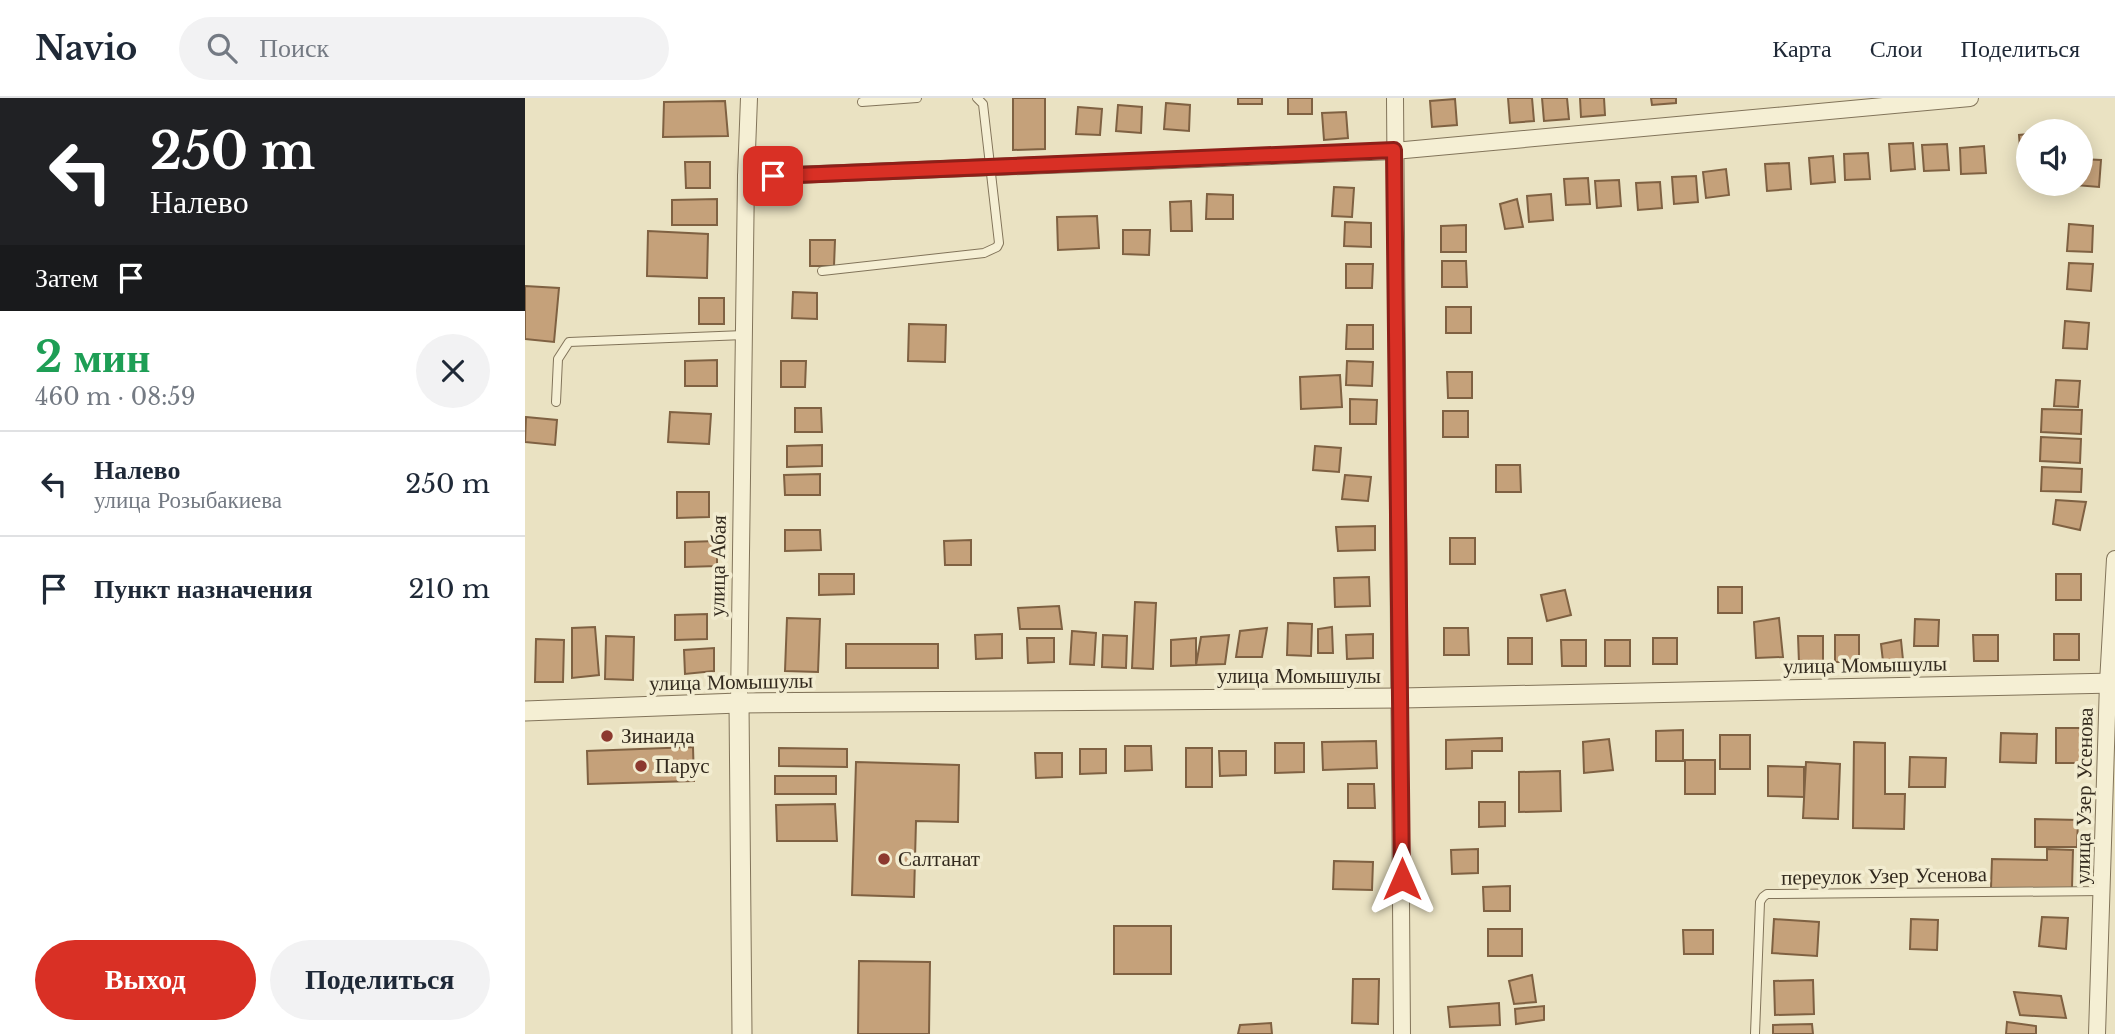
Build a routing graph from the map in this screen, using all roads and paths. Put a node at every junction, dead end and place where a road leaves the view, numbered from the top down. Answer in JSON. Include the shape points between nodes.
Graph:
{"nodes":[{"id":1,"x":749,"y":98,"type":"edge"},
{"id":2,"x":917,"y":98,"type":"edge"},
{"id":3,"x":977,"y":98,"type":"edge"},
{"id":4,"x":1395,"y":98,"type":"edge"},
{"id":5,"x":1970,"y":98,"type":"edge"},
{"id":6,"x":862,"y":102,"type":"dead end"},
{"id":7,"x":1394,"y":150,"type":"junction"},
{"id":8,"x":991,"y":167,"type":"junction"},
{"id":9,"x":745,"y":177,"type":"junction"},
{"id":10,"x":822,"y":271,"type":"dead end"},
{"id":11,"x":744,"y":335,"type":"junction"},
{"id":12,"x":556,"y":402,"type":"dead end"},
{"id":13,"x":2115,"y":559,"type":"edge"},
{"id":14,"x":2111,"y":683,"type":"edge"},
{"id":15,"x":1401,"y":698,"type":"junction"},
{"id":16,"x":739,"y":703,"type":"junction"},
{"id":17,"x":525,"y":711,"type":"edge"},
{"id":18,"x":2103,"y":891,"type":"junction"},
{"id":19,"x":742,"y":1034,"type":"edge"},
{"id":20,"x":1402,"y":1034,"type":"edge"},
{"id":21,"x":1755,"y":1034,"type":"edge"},
{"id":22,"x":2097,"y":1034,"type":"edge"}],
"edges":[{"from":1,"to":9,"type":"street","name":"улица Абая"},
{"from":2,"to":6,"type":"lane"},
{"from":3,"to":8,"type":"lane","via":[[983,104]]},
{"from":4,"to":7,"type":"street"},
{"from":5,"to":7,"type":"street"},
{"from":7,"to":8,"type":"street"},
{"from":7,"to":15,"type":"street"},
{"from":8,"to":9,"type":"street"},
{"from":8,"to":10,"type":"lane","via":[[997,247],[984,253]]},
{"from":9,"to":11,"type":"street","name":"улица Абая"},
{"from":11,"to":12,"type":"lane","via":[[569,342],[558,359]]},
{"from":11,"to":16,"type":"street","name":"улица Абая"},
{"from":13,"to":14,"type":"street","name":"улица Узер Усенова"},
{"from":14,"to":15,"type":"street","name":"улица Момышулы"},
{"from":14,"to":18,"type":"street","name":"улица Узер Усенова"},
{"from":15,"to":16,"type":"street","name":"улица Момышулы"},
{"from":15,"to":20,"type":"street"},
{"from":16,"to":17,"type":"street","name":"улица Момышулы"},
{"from":16,"to":19,"type":"street","name":"улица Абая"},
{"from":18,"to":21,"type":"lane","name":"переулок Узер Усенова","via":[[1767,894],[1761,902]]},
{"from":18,"to":22,"type":"street","name":"улица Узер Усенова"}]}
